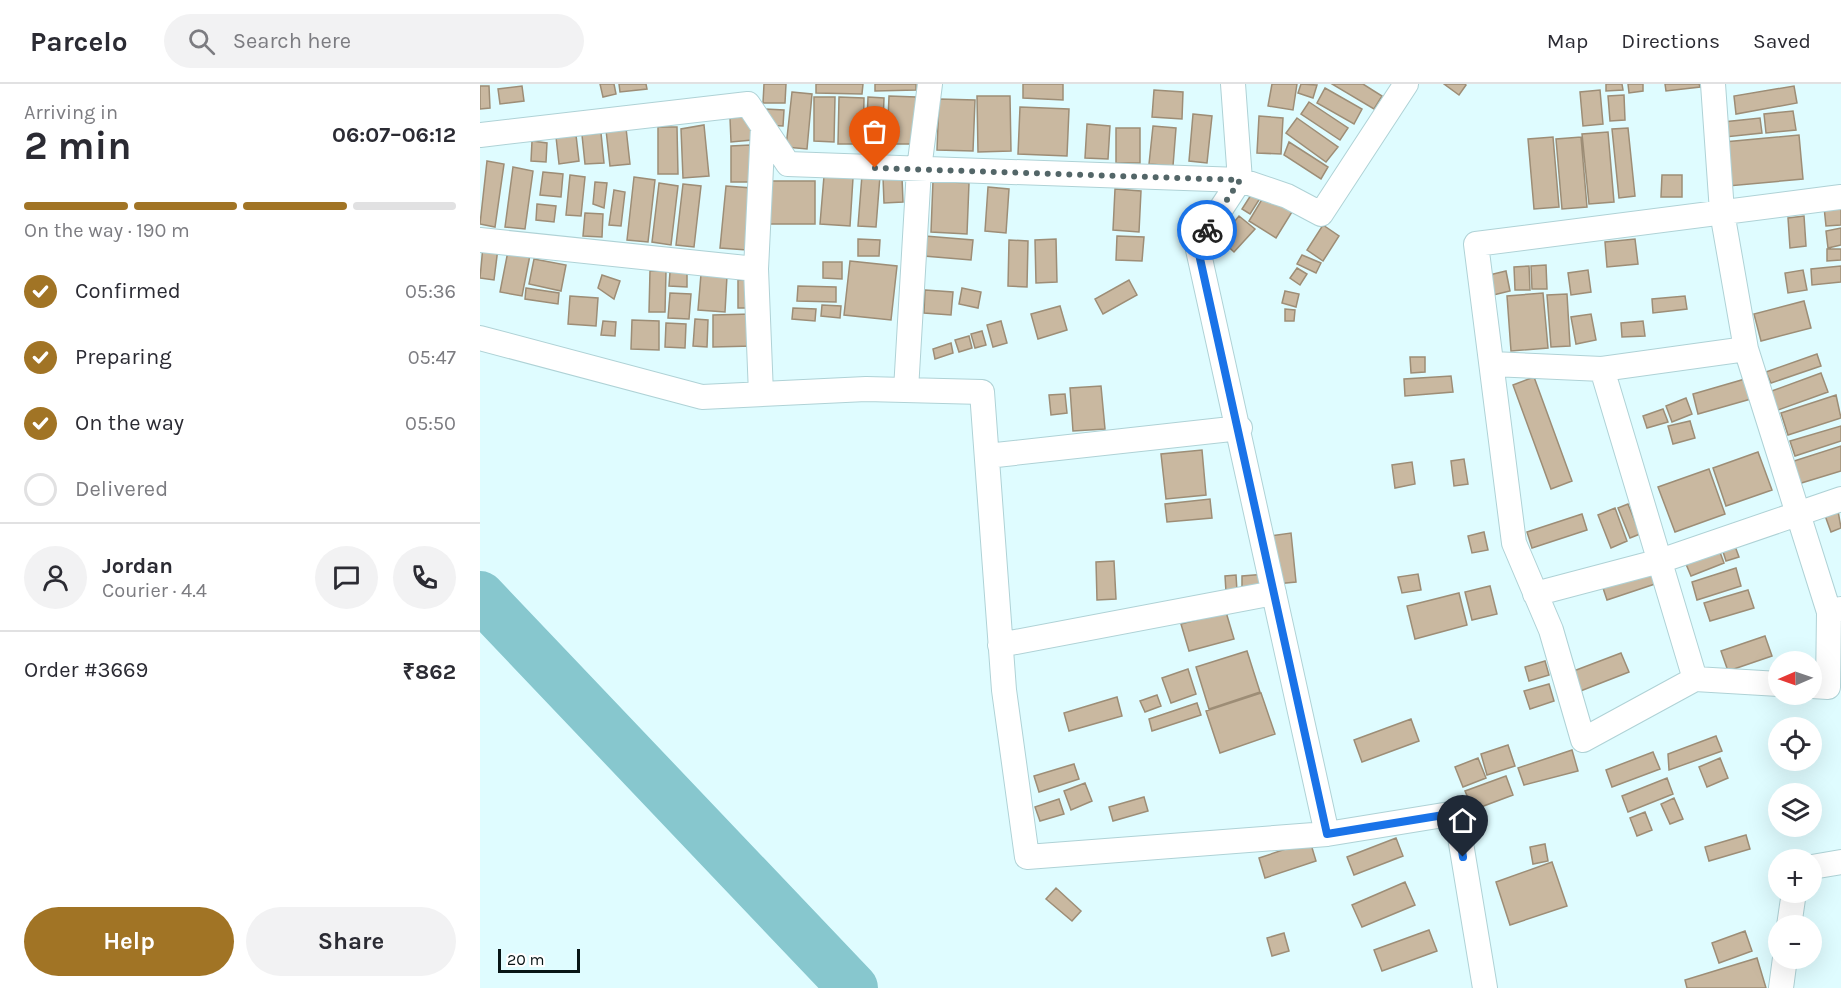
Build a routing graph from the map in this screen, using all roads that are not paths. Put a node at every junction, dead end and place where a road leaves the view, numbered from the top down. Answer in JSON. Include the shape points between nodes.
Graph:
{"nodes":[{"id":1,"x":930,"y":84,"type":"edge"},
{"id":2,"x":1233,"y":84,"type":"edge"},
{"id":3,"x":1406,"y":84,"type":"edge"},
{"id":4,"x":1713,"y":84,"type":"edge"},
{"id":5,"x":763,"y":127,"type":"junction"},
{"id":6,"x":480,"y":135,"type":"edge"},
{"id":7,"x":919,"y":169,"type":"junction"},
{"id":8,"x":1240,"y":180,"type":"junction"},
{"id":9,"x":1841,"y":197,"type":"edge"},
{"id":10,"x":1722,"y":212,"type":"junction"},
{"id":11,"x":480,"y":240,"type":"edge"},
{"id":12,"x":756,"y":269,"type":"junction"},
{"id":13,"x":480,"y":338,"type":"edge"},
{"id":14,"x":1746,"y":349,"type":"junction"},
{"id":15,"x":1492,"y":364,"type":"junction"},
{"id":16,"x":1602,"y":369,"type":"junction"},
{"id":17,"x":906,"y":390,"type":"junction"},
{"id":18,"x":761,"y":394,"type":"junction"},
{"id":19,"x":1240,"y":428,"type":"junction"},
{"id":20,"x":987,"y":456,"type":"junction"},
{"id":21,"x":1841,"y":499,"type":"edge"},
{"id":22,"x":1798,"y":513,"type":"junction"},
{"id":23,"x":1660,"y":561,"type":"junction"},
{"id":24,"x":1274,"y":593,"type":"junction"},
{"id":25,"x":1535,"y":594,"type":"junction"},
{"id":26,"x":1835,"y":611,"type":"edge"},
{"id":27,"x":1000,"y":645,"type":"junction"},
{"id":28,"x":1695,"y":679,"type":"junction"},
{"id":29,"x":1768,"y":683,"type":"edge"},
{"id":30,"x":1822,"y":687,"type":"edge"},
{"id":31,"x":1327,"y":834,"type":"junction"},
{"id":32,"x":1841,"y":862,"type":"edge"},
{"id":33,"x":1822,"y":865,"type":"edge"},
{"id":34,"x":1784,"y":969,"type":"edge"},
{"id":35,"x":1485,"y":988,"type":"edge"},
{"id":36,"x":1781,"y":988,"type":"edge"}],
"edges":[{"from":1,"to":7,"type":"street"},
{"from":2,"to":8,"type":"street"},
{"from":3,"to":8,"type":"street","via":[[1321,214],[1287,196]]},
{"from":4,"to":10,"type":"street"},
{"from":5,"to":6,"type":"street","via":[[748,104]]},
{"from":5,"to":7,"type":"street","via":[[788,164]]},
{"from":5,"to":12,"type":"street"},
{"from":7,"to":8,"type":"street"},
{"from":7,"to":17,"type":"street"},
{"from":8,"to":19,"type":"street","via":[[1197,245]]},
{"from":9,"to":10,"type":"street"},
{"from":10,"to":14,"type":"street"},
{"from":10,"to":15,"type":"street","via":[[1476,244]]},
{"from":11,"to":12,"type":"street"},
{"from":12,"to":18,"type":"street"},
{"from":13,"to":18,"type":"street","via":[[702,397]]},
{"from":14,"to":16,"type":"street"},
{"from":14,"to":22,"type":"street"},
{"from":15,"to":16,"type":"street"},
{"from":15,"to":25,"type":"street","via":[[1514,543]]},
{"from":16,"to":23,"type":"street"},
{"from":17,"to":18,"type":"street"},
{"from":17,"to":20,"type":"street","via":[[982,392]]},
{"from":19,"to":20,"type":"street"},
{"from":19,"to":24,"type":"street"},
{"from":20,"to":27,"type":"street"},
{"from":21,"to":22,"type":"street"},
{"from":22,"to":23,"type":"street"},
{"from":22,"to":26,"type":"street"},
{"from":23,"to":25,"type":"street"},
{"from":23,"to":28,"type":"street"},
{"from":24,"to":27,"type":"street"},
{"from":24,"to":31,"type":"street"},
{"from":25,"to":28,"type":"street","via":[[1551,630],[1583,740]]},
{"from":26,"to":30,"type":"street","via":[[1828,687]]},
{"from":27,"to":31,"type":"street","via":[[1027,857]]},
{"from":28,"to":29,"type":"street"},
{"from":31,"to":35,"type":"street","via":[[1456,813]]},
{"from":32,"to":33,"type":"street"},
{"from":34,"to":36,"type":"street"}]}
